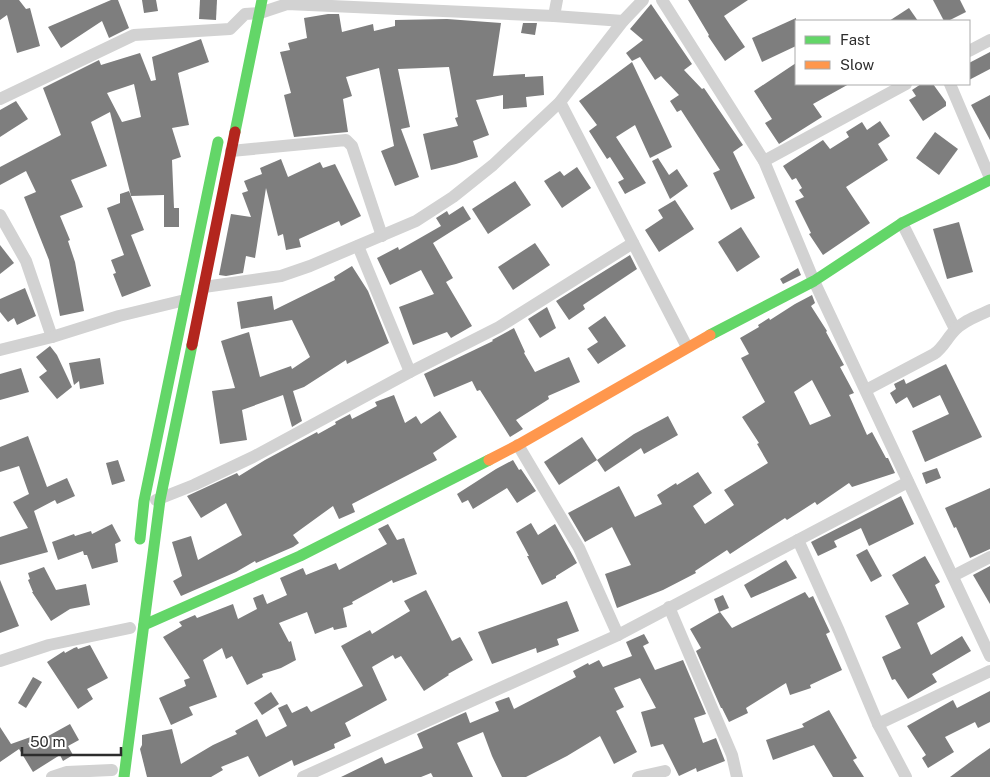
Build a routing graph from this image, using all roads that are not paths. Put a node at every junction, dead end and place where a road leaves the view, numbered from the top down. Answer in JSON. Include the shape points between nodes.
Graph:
{"nodes":[{"id":1,"x":557,"y":0,"type":"edge"},
{"id":2,"x":643,"y":0,"type":"edge"},
{"id":3,"x":662,"y":0,"type":"edge"},
{"id":4,"x":261,"y":6,"type":"edge"},
{"id":5,"x":246,"y":8,"type":"junction"},
{"id":6,"x":554,"y":16,"type":"junction"},
{"id":7,"x":623,"y":21,"type":"junction"},
{"id":8,"x":241,"y":33,"type":"dead end"},
{"id":9,"x":990,"y":40,"type":"edge"},
{"id":10,"x":970,"y":50,"type":"edge"},
{"id":11,"x":904,"y":85,"type":"edge"},
{"id":12,"x":950,"y":85,"type":"edge"},
{"id":13,"x":0,"y":99,"type":"edge"},
{"id":14,"x":560,"y":102,"type":"junction"},
{"id":15,"x":221,"y":128,"type":"dead end"},
{"id":16,"x":232,"y":150,"type":"junction"},
{"id":17,"x":764,"y":161,"type":"junction"},
{"id":18,"x":990,"y":179,"type":"edge"},
{"id":19,"x":0,"y":215,"type":"edge"},
{"id":20,"x":902,"y":223,"type":"junction"},
{"id":21,"x":382,"y":236,"type":"junction"},
{"id":22,"x":632,"y":243,"type":"junction"},
{"id":23,"x":358,"y":246,"type":"junction"},
{"id":24,"x":814,"y":281,"type":"junction"},
{"id":25,"x":204,"y":287,"type":"junction"},
{"id":26,"x":185,"y":300,"type":"junction"},
{"id":27,"x":990,"y":310,"type":"edge"},
{"id":28,"x":955,"y":329,"type":"junction"},
{"id":29,"x":52,"y":337,"type":"junction"},
{"id":30,"x":687,"y":347,"type":"junction"},
{"id":31,"x":0,"y":350,"type":"edge"},
{"id":32,"x":410,"y":372,"type":"junction"},
{"id":33,"x":866,"y":390,"type":"junction"},
{"id":34,"x":518,"y":445,"type":"junction"},
{"id":35,"x":908,"y":482,"type":"junction"},
{"id":36,"x":160,"y":500,"type":"junction"},
{"id":37,"x":144,"y":501,"type":"junction"},
{"id":38,"x":798,"y":540,"type":"junction"},
{"id":39,"x":139,"y":550,"type":"dead end"},
{"id":40,"x":990,"y":557,"type":"edge"},
{"id":41,"x":953,"y":576,"type":"junction"},
{"id":42,"x":669,"y":607,"type":"junction"},
{"id":43,"x":144,"y":625,"type":"junction"},
{"id":44,"x":130,"y":628,"type":"dead end"},
{"id":45,"x":618,"y":635,"type":"junction"},
{"id":46,"x":990,"y":656,"type":"edge"},
{"id":47,"x":0,"y":661,"type":"edge"},
{"id":48,"x":990,"y":671,"type":"edge"},
{"id":49,"x":878,"y":724,"type":"junction"},
{"id":50,"x":112,"y":769,"type":"edge"},
{"id":51,"x":665,"y":771,"type":"dead end"},
{"id":52,"x":52,"y":777,"type":"edge"},
{"id":53,"x":124,"y":777,"type":"edge"},
{"id":54,"x":304,"y":777,"type":"edge"},
{"id":55,"x":638,"y":777,"type":"edge"},
{"id":56,"x":737,"y":777,"type":"edge"},
{"id":57,"x":906,"y":777,"type":"edge"}],
"edges":[{"from":1,"to":6,"type":"street"},
{"from":2,"to":7,"type":"street"},
{"from":3,"to":17,"type":"street"},
{"from":4,"to":5,"type":"street"},
{"from":4,"to":6,"type":"street","via":[[287,4]]},
{"from":4,"to":16,"type":"main road"},
{"from":5,"to":8,"type":"main road"},
{"from":5,"to":13,"type":"street","via":[[230,29],[134,35]]},
{"from":6,"to":7,"type":"street"},
{"from":7,"to":14,"type":"street"},
{"from":9,"to":10,"type":"street"},
{"from":11,"to":17,"type":"street"},
{"from":12,"to":18,"type":"street"},
{"from":14,"to":21,"type":"street","via":[[493,165],[453,197],[416,221]]},
{"from":14,"to":22,"type":"street"},
{"from":15,"to":26,"type":"main road"},
{"from":16,"to":21,"type":"street","via":[[346,140],[352,146]]},
{"from":16,"to":25,"type":"main road"},
{"from":17,"to":24,"type":"street"},
{"from":18,"to":20,"type":"main road"},
{"from":19,"to":29,"type":"street","via":[[26,261]]},
{"from":20,"to":24,"type":"main road"},
{"from":20,"to":28,"type":"street"},
{"from":21,"to":23,"type":"street"},
{"from":22,"to":30,"type":"street"},
{"from":22,"to":32,"type":"street","via":[[500,327]]},
{"from":23,"to":25,"type":"street","via":[[281,276]]},
{"from":23,"to":32,"type":"street"},
{"from":24,"to":30,"type":"main road"},
{"from":24,"to":33,"type":"street"},
{"from":25,"to":36,"type":"main road"},
{"from":26,"to":29,"type":"street"},
{"from":26,"to":37,"type":"main road"},
{"from":27,"to":28,"type":"street"},
{"from":28,"to":33,"type":"street","via":[[934,354]]},
{"from":29,"to":31,"type":"street"},
{"from":30,"to":34,"type":"main road"},
{"from":32,"to":36,"type":"street","via":[[253,457]]},
{"from":33,"to":35,"type":"street"},
{"from":34,"to":43,"type":"main road","via":[[300,556]]},
{"from":34,"to":45,"type":"street","via":[[579,548]]},
{"from":35,"to":38,"type":"street"},
{"from":35,"to":41,"type":"street"},
{"from":36,"to":37,"type":"street"},
{"from":36,"to":43,"type":"main road"},
{"from":37,"to":39,"type":"main road"},
{"from":38,"to":42,"type":"street"},
{"from":38,"to":49,"type":"street"},
{"from":40,"to":41,"type":"street"},
{"from":41,"to":46,"type":"street"},
{"from":42,"to":45,"type":"street"},
{"from":42,"to":56,"type":"street","via":[[732,755]]},
{"from":43,"to":53,"type":"main road"},
{"from":44,"to":47,"type":"street","via":[[49,645]]},
{"from":45,"to":54,"type":"street"},
{"from":48,"to":49,"type":"street"},
{"from":49,"to":57,"type":"street"},
{"from":50,"to":52,"type":"street","via":[[67,772]]},
{"from":51,"to":55,"type":"street"}]}
